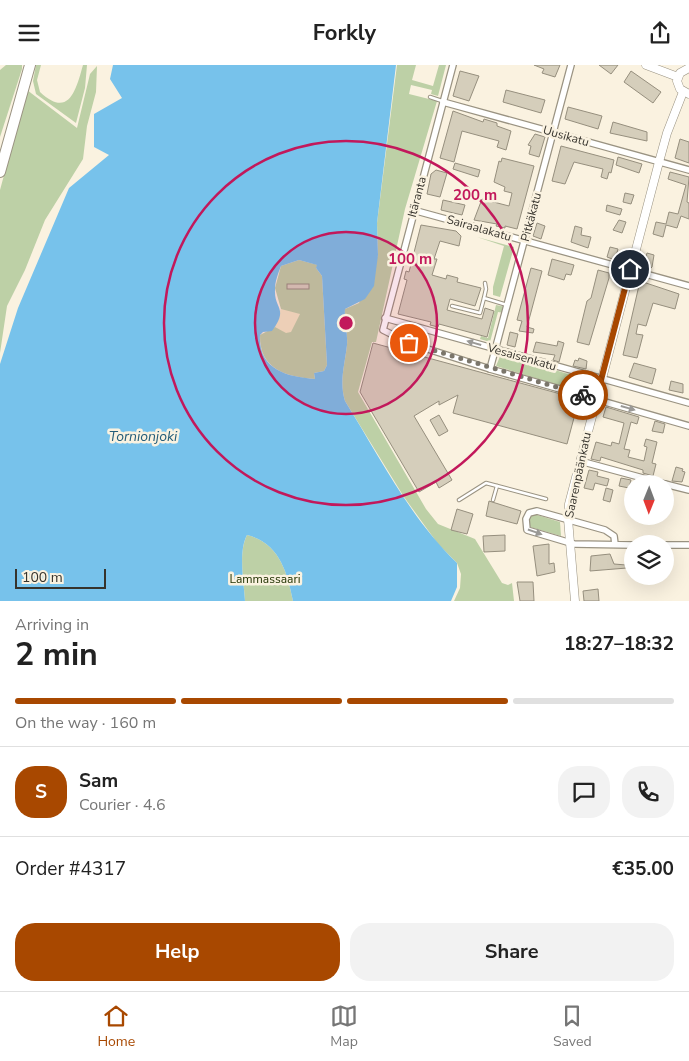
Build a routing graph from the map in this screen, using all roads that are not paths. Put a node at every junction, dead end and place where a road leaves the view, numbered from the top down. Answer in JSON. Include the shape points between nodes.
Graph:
{"nodes":[{"id":1,"x":30,"y":65,"type":"edge"},
{"id":2,"x":453,"y":65,"type":"edge"},
{"id":3,"x":571,"y":65,"type":"edge"},
{"id":4,"x":646,"y":65,"type":"edge"},
{"id":5,"x":682,"y":70,"type":"edge"},
{"id":6,"x":686,"y":93,"type":"edge"},
{"id":7,"x":430,"y":97,"type":"dead end"},
{"id":8,"x":443,"y":102,"type":"junction"},
{"id":9,"x":554,"y":132,"type":"junction"},
{"id":10,"x":659,"y":162,"type":"junction"},
{"id":11,"x":689,"y":170,"type":"edge"},
{"id":12,"x":0,"y":172,"type":"edge"},
{"id":13,"x":413,"y":210,"type":"junction"},
{"id":14,"x":524,"y":241,"type":"junction"},
{"id":15,"x":630,"y":269,"type":"junction"},
{"id":16,"x":485,"y":283,"type":"dead end"},
{"id":17,"x":689,"y":286,"type":"edge"},
{"id":18,"x":484,"y":298,"type":"junction"},
{"id":19,"x":509,"y":305,"type":"junction"},
{"id":20,"x":452,"y":306,"type":"dead end"},
{"id":21,"x":385,"y":318,"type":"junction"},
{"id":22,"x":383,"y":330,"type":"joint"},
{"id":23,"x":496,"y":349,"type":"junction"},
{"id":24,"x":490,"y":369,"type":"junction"},
{"id":25,"x":601,"y":378,"type":"junction"},
{"id":26,"x":596,"y":399,"type":"junction"},
{"id":27,"x":689,"y":403,"type":"edge"},
{"id":28,"x":689,"y":426,"type":"edge"},
{"id":29,"x":580,"y":461,"type":"junction"},
{"id":30,"x":632,"y":475,"type":"edge"},
{"id":31,"x":496,"y":486,"type":"junction"},
{"id":32,"x":674,"y":486,"type":"edge"},
{"id":33,"x":689,"y":490,"type":"edge"},
{"id":34,"x":459,"y":499,"type":"dead end"},
{"id":35,"x":546,"y":499,"type":"dead end"},
{"id":36,"x":493,"y":500,"type":"dead end"},
{"id":37,"x":568,"y":519,"type":"junction"},
{"id":38,"x":569,"y":543,"type":"junction"},
{"id":39,"x":615,"y":544,"type":"junction"},
{"id":40,"x":624,"y":545,"type":"edge"},
{"id":41,"x":674,"y":545,"type":"edge"},
{"id":42,"x":689,"y":545,"type":"edge"},
{"id":43,"x":575,"y":601,"type":"edge"}],
"edges":[{"from":1,"to":12,"type":"highway"},
{"from":2,"to":8,"type":"street","name":"Itäranta"},
{"from":3,"to":9,"type":"street","name":"Pitkäkatu"},
{"from":4,"to":5,"type":"street"},
{"from":5,"to":6,"type":"street","via":[[678,85]]},
{"from":6,"to":10,"type":"street","name":"Saarenpäänkatu","via":[[667,133]]},
{"from":7,"to":8,"type":"lane"},
{"from":8,"to":9,"type":"street","name":"Uusikatu"},
{"from":8,"to":13,"type":"street","name":"Itäranta"},
{"from":9,"to":10,"type":"street","name":"Uusikatu"},
{"from":9,"to":14,"type":"street","name":"Pitkäkatu"},
{"from":10,"to":11,"type":"street","name":"Uusikatu"},
{"from":10,"to":15,"type":"street","name":"Saarenpäänkatu"},
{"from":13,"to":14,"type":"street","name":"Sairaalakatu"},
{"from":13,"to":21,"type":"street","name":"Itäranta"},
{"from":14,"to":15,"type":"street","name":"Sairaalakatu"},
{"from":14,"to":19,"type":"street","name":"Pitkäkatu"},
{"from":15,"to":17,"type":"street","name":"Sairaalakatu"},
{"from":15,"to":25,"type":"street","name":"Saarenpäänkatu"},
{"from":16,"to":18,"type":"lane"},
{"from":18,"to":19,"type":"lane"},
{"from":18,"to":20,"type":"lane","via":[[480,313]]},
{"from":19,"to":23,"type":"street","name":"Pitkäkatu"},
{"from":21,"to":22,"type":"street","name":"Itäranta"},
{"from":23,"to":21,"type":"street","name":"Vesaisenkatu","one_way":true},
{"from":22,"to":24,"type":"street","name":"Vesaisenkatu","via":[[409,343]]},
{"from":23,"to":24,"type":"street","name":"Pitkäkatu"},
{"from":23,"to":25,"type":"street","name":"Vesaisenkatu"},
{"from":24,"to":26,"type":"street","name":"Vesaisenkatu"},
{"from":25,"to":26,"type":"street","name":"Saarenpäänkatu"},
{"from":25,"to":27,"type":"street","name":"Vesaisenkatu"},
{"from":26,"to":28,"type":"street","name":"Vesaisenkatu","one_way":true},
{"from":26,"to":29,"type":"street","name":"Saarenpäänkatu"},
{"from":29,"to":30,"type":"street"},
{"from":29,"to":37,"type":"street","name":"Saarenpäänkatu"},
{"from":31,"to":34,"type":"lane","via":[[486,483]]},
{"from":31,"to":35,"type":"lane"},
{"from":31,"to":36,"type":"lane"},
{"from":32,"to":33,"type":"street"},
{"from":37,"to":38,"type":"street","name":"Saarenpäänkatu"},
{"from":37,"to":38,"type":"street","one_way":true,"via":[[534,511],[528,513],[526,525],[527,530]]},
{"from":37,"to":39,"type":"street","via":[[609,531]]},
{"from":38,"to":39,"type":"street"},
{"from":38,"to":43,"type":"street","name":"Saarenpäänkatu"},
{"from":39,"to":40,"type":"street"},
{"from":41,"to":42,"type":"street"}]}
